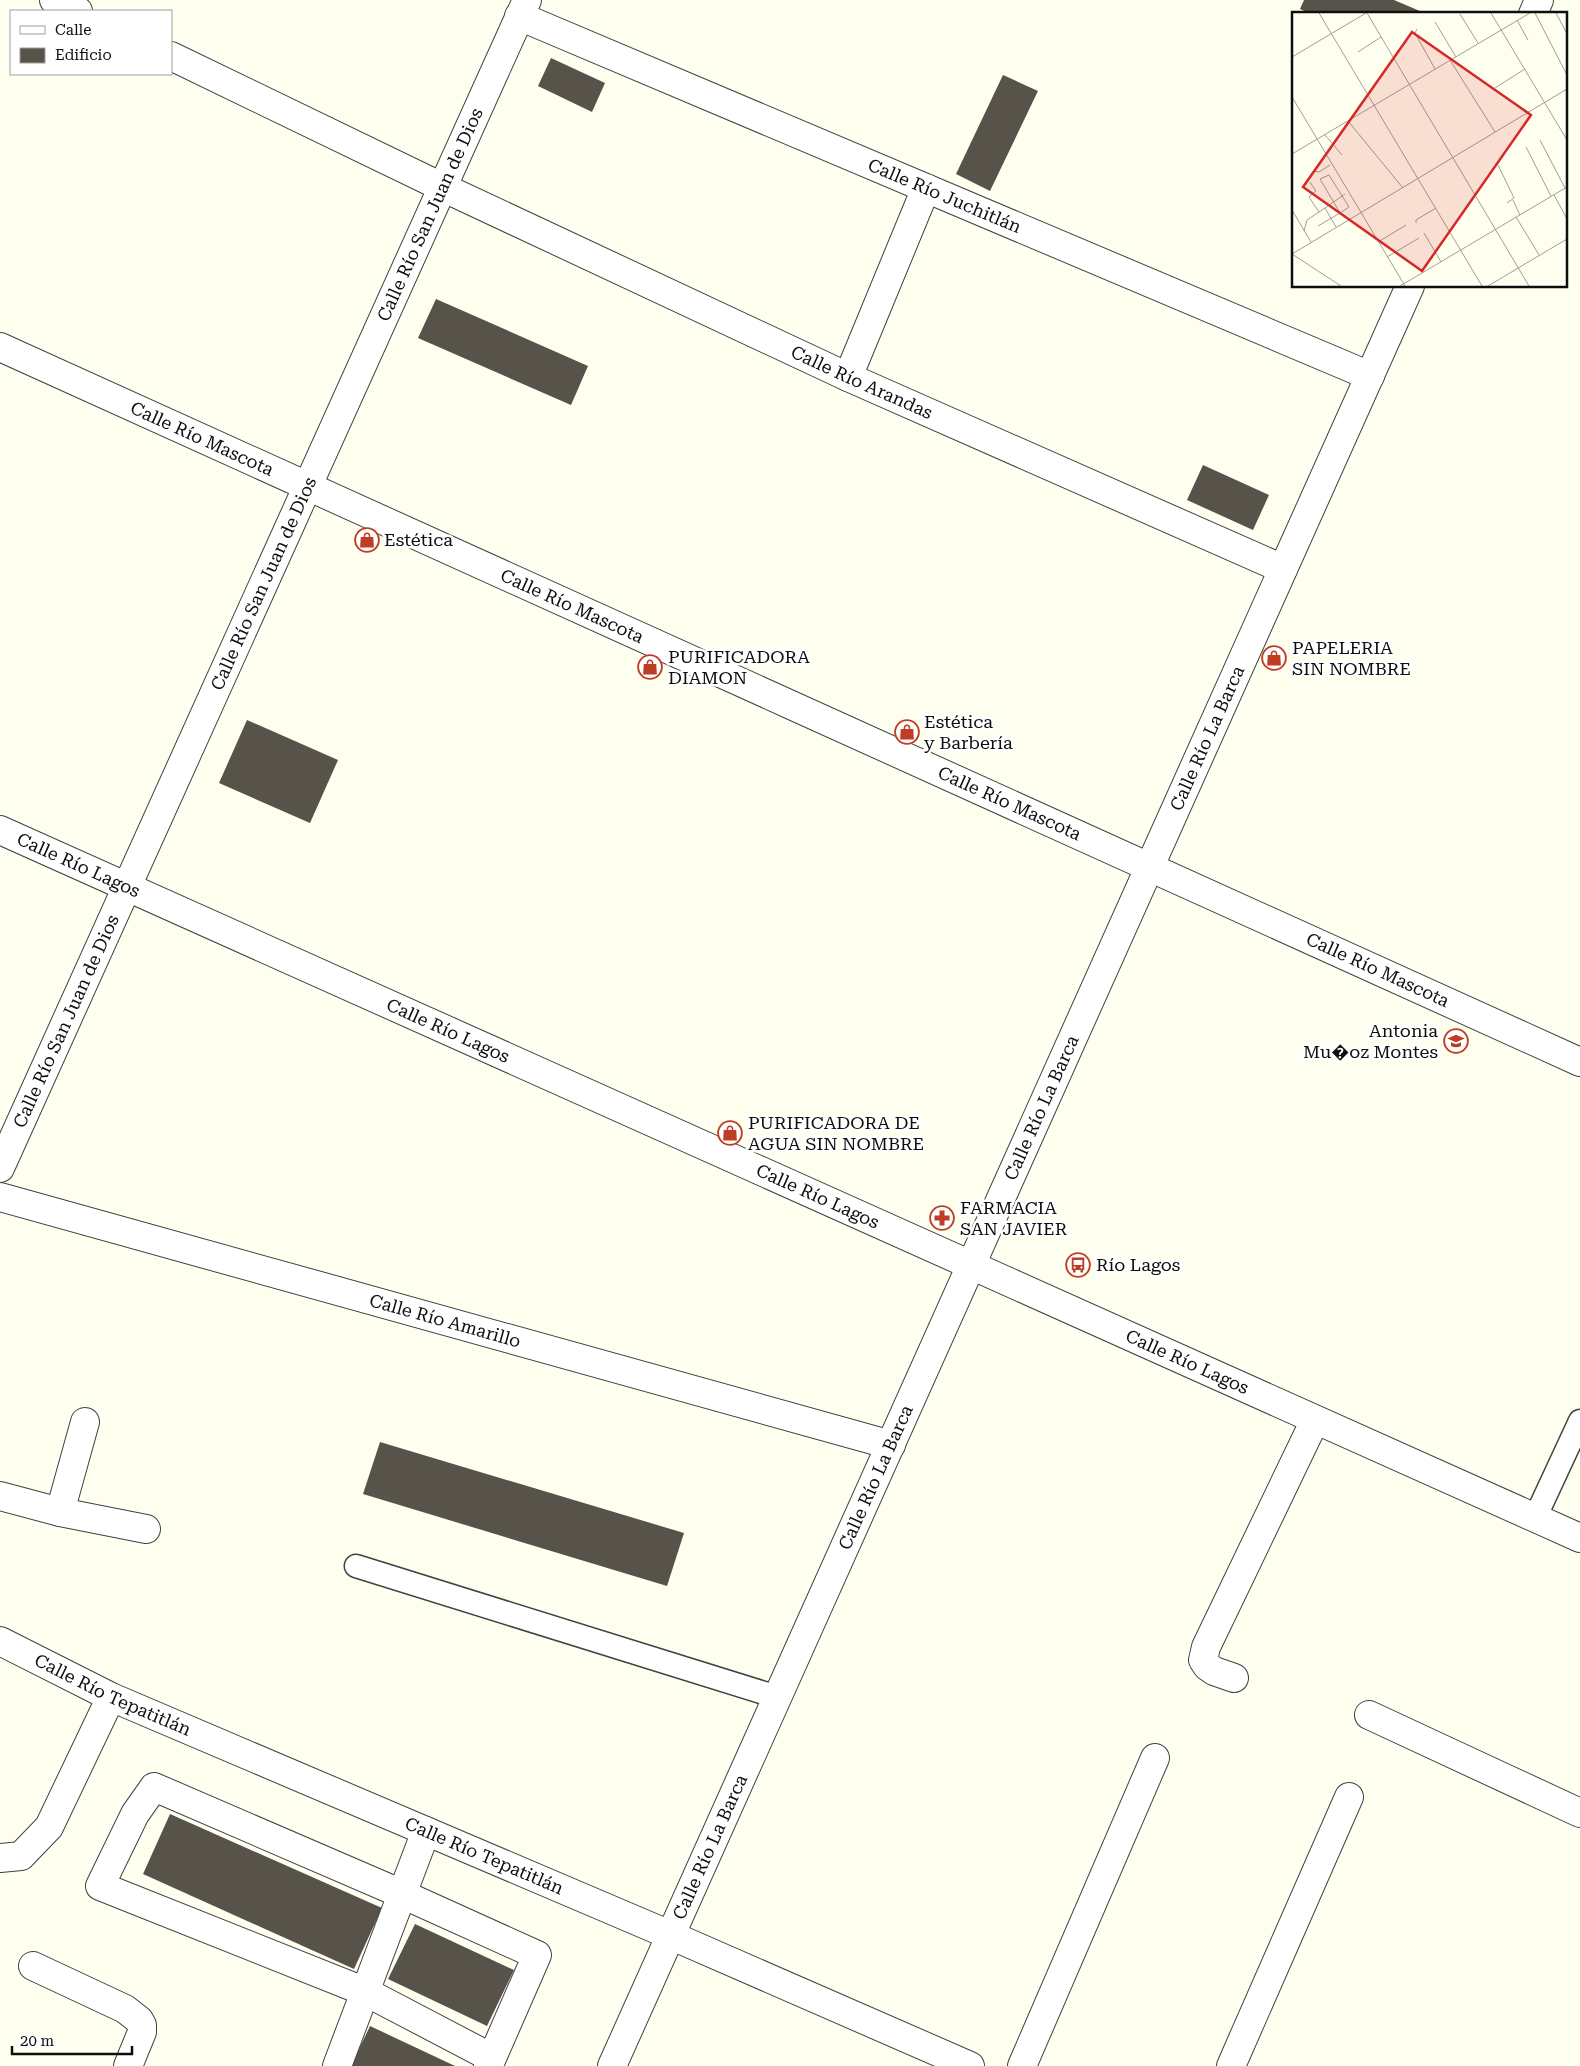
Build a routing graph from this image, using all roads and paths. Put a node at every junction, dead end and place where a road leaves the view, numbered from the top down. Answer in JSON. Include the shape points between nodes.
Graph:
{"nodes":[{"id":1,"x":54,"y":0,"type":"edge"},
{"id":2,"x":1539,"y":0,"type":"edge"},
{"id":3,"x":523,"y":8,"type":"edge"},
{"id":4,"x":76,"y":10,"type":"edge"},
{"id":5,"x":1534,"y":12,"type":"edge"},
{"id":6,"x":172,"y":56,"type":"edge"},
{"id":7,"x":442,"y":187,"type":"junction"},
{"id":8,"x":926,"y":188,"type":"junction"},
{"id":9,"x":1409,"y":288,"type":"edge"},
{"id":10,"x":0,"y":347,"type":"edge"},
{"id":11,"x":1370,"y":376,"type":"junction"},
{"id":12,"x":848,"y":377,"type":"junction"},
{"id":13,"x":307,"y":487,"type":"junction"},
{"id":14,"x":1283,"y":570,"type":"junction"},
{"id":15,"x":0,"y":830,"type":"edge"},
{"id":16,"x":1150,"y":866,"type":"junction"},
{"id":17,"x":126,"y":887,"type":"junction"},
{"id":18,"x":1580,"y":1062,"type":"edge"},
{"id":19,"x":0,"y":1168,"type":"edge"},
{"id":20,"x":0,"y":1197,"type":"edge"},
{"id":21,"x":971,"y":1266,"type":"junction"},
{"id":22,"x":1315,"y":1420,"type":"junction"},
{"id":23,"x":1580,"y":1421,"type":"edge"},
{"id":24,"x":85,"y":1422,"type":"dead end"},
{"id":25,"x":891,"y":1445,"type":"junction"},
{"id":26,"x":0,"y":1496,"type":"edge"},
{"id":27,"x":60,"y":1512,"type":"junction"},
{"id":28,"x":1535,"y":1518,"type":"junction"},
{"id":29,"x":146,"y":1529,"type":"dead end"},
{"id":30,"x":1580,"y":1538,"type":"edge"},
{"id":31,"x":356,"y":1566,"type":"dead end"},
{"id":32,"x":0,"y":1641,"type":"edge"},
{"id":33,"x":1234,"y":1678,"type":"dead end"},
{"id":34,"x":111,"y":1697,"type":"junction"},
{"id":35,"x":777,"y":1697,"type":"junction"},
{"id":36,"x":1369,"y":1715,"type":"dead end"},
{"id":37,"x":1156,"y":1758,"type":"dead end"},
{"id":38,"x":1349,"y":1797,"type":"dead end"},
{"id":39,"x":1580,"y":1813,"type":"edge"},
{"id":40,"x":426,"y":1831,"type":"junction"},
{"id":41,"x":0,"y":1858,"type":"edge"},
{"id":42,"x":402,"y":1894,"type":"junction"},
{"id":43,"x":670,"y":1935,"type":"junction"},
{"id":44,"x":33,"y":1966,"type":"dead end"},
{"id":45,"x":366,"y":1992,"type":"junction"},
{"id":46,"x":490,"y":2062,"type":"edge"},
{"id":47,"x":128,"y":2066,"type":"edge"},
{"id":48,"x":337,"y":2066,"type":"edge"},
{"id":49,"x":612,"y":2066,"type":"edge"},
{"id":50,"x":970,"y":2066,"type":"edge"},
{"id":51,"x":1022,"y":2066,"type":"edge"},
{"id":52,"x":1231,"y":2066,"type":"edge"}],
"edges":[{"from":1,"to":4,"type":"street"},
{"from":2,"to":5,"type":"street"},
{"from":3,"to":7,"type":"street","name":"Calle Río San Juan de Dios"},
{"from":3,"to":8,"type":"street","name":"Calle Río Juchitlán"},
{"from":6,"to":7,"type":"street","name":"Calle Río Arandas"},
{"from":7,"to":12,"type":"street","name":"Calle Río Arandas"},
{"from":7,"to":13,"type":"street","name":"Calle Río San Juan de Dios"},
{"from":8,"to":11,"type":"street","name":"Calle Río Juchitlán"},
{"from":8,"to":12,"type":"street"},
{"from":9,"to":11,"type":"street","name":"Calle Río La Barca"},
{"from":10,"to":13,"type":"street","name":"Calle Río Mascota"},
{"from":11,"to":14,"type":"street","name":"Calle Río La Barca"},
{"from":12,"to":14,"type":"street","name":"Calle Río Arandas"},
{"from":13,"to":16,"type":"street","name":"Calle Río Mascota"},
{"from":13,"to":17,"type":"street","name":"Calle Río San Juan de Dios"},
{"from":14,"to":16,"type":"street","name":"Calle Río La Barca"},
{"from":15,"to":17,"type":"street","name":"Calle Río Lagos"},
{"from":16,"to":18,"type":"street","name":"Calle Río Mascota"},
{"from":16,"to":21,"type":"street","name":"Calle Río La Barca"},
{"from":17,"to":19,"type":"street","name":"Calle Río San Juan de Dios"},
{"from":17,"to":21,"type":"street","name":"Calle Río Lagos"},
{"from":20,"to":25,"type":"street","name":"Calle Río Amarillo"},
{"from":21,"to":22,"type":"street","name":"Calle Río Lagos"},
{"from":21,"to":25,"type":"street","name":"Calle Río La Barca"},
{"from":22,"to":28,"type":"street","name":"Calle Río Lagos"},
{"from":22,"to":33,"type":"street","via":[[1206,1647],[1203,1660],[1207,1666]]},
{"from":23,"to":28,"type":"lane"},
{"from":24,"to":27,"type":"street"},
{"from":25,"to":35,"type":"street","name":"Calle Río La Barca"},
{"from":26,"to":27,"type":"street"},
{"from":27,"to":29,"type":"street"},
{"from":28,"to":30,"type":"street","name":"Calle Río Lagos"},
{"from":31,"to":35,"type":"lane"},
{"from":32,"to":34,"type":"street","name":"Calle Río Tepatitlán"},
{"from":34,"to":40,"type":"street","name":"Calle Río Tepatitlán"},
{"from":34,"to":41,"type":"street","via":[[49,1827],[20,1856]]},
{"from":35,"to":43,"type":"street","name":"Calle Río La Barca"},
{"from":36,"to":39,"type":"street"},
{"from":37,"to":51,"type":"street"},
{"from":38,"to":52,"type":"street"},
{"from":40,"to":42,"type":"street"},
{"from":40,"to":43,"type":"street","name":"Calle Río Tepatitlán"},
{"from":42,"to":45,"type":"street"},
{"from":42,"to":45,"type":"street","via":[[154,1787],[135,1814],[100,1886]]},
{"from":42,"to":46,"type":"street","via":[[537,1955]]},
{"from":43,"to":49,"type":"street","name":"Calle Río La Barca"},
{"from":43,"to":50,"type":"street","name":"Calle Río Tepatitlán"},
{"from":44,"to":47,"type":"street","via":[[125,2009],[139,2020],[142,2032]]},
{"from":45,"to":46,"type":"street"},
{"from":45,"to":48,"type":"street"}]}
